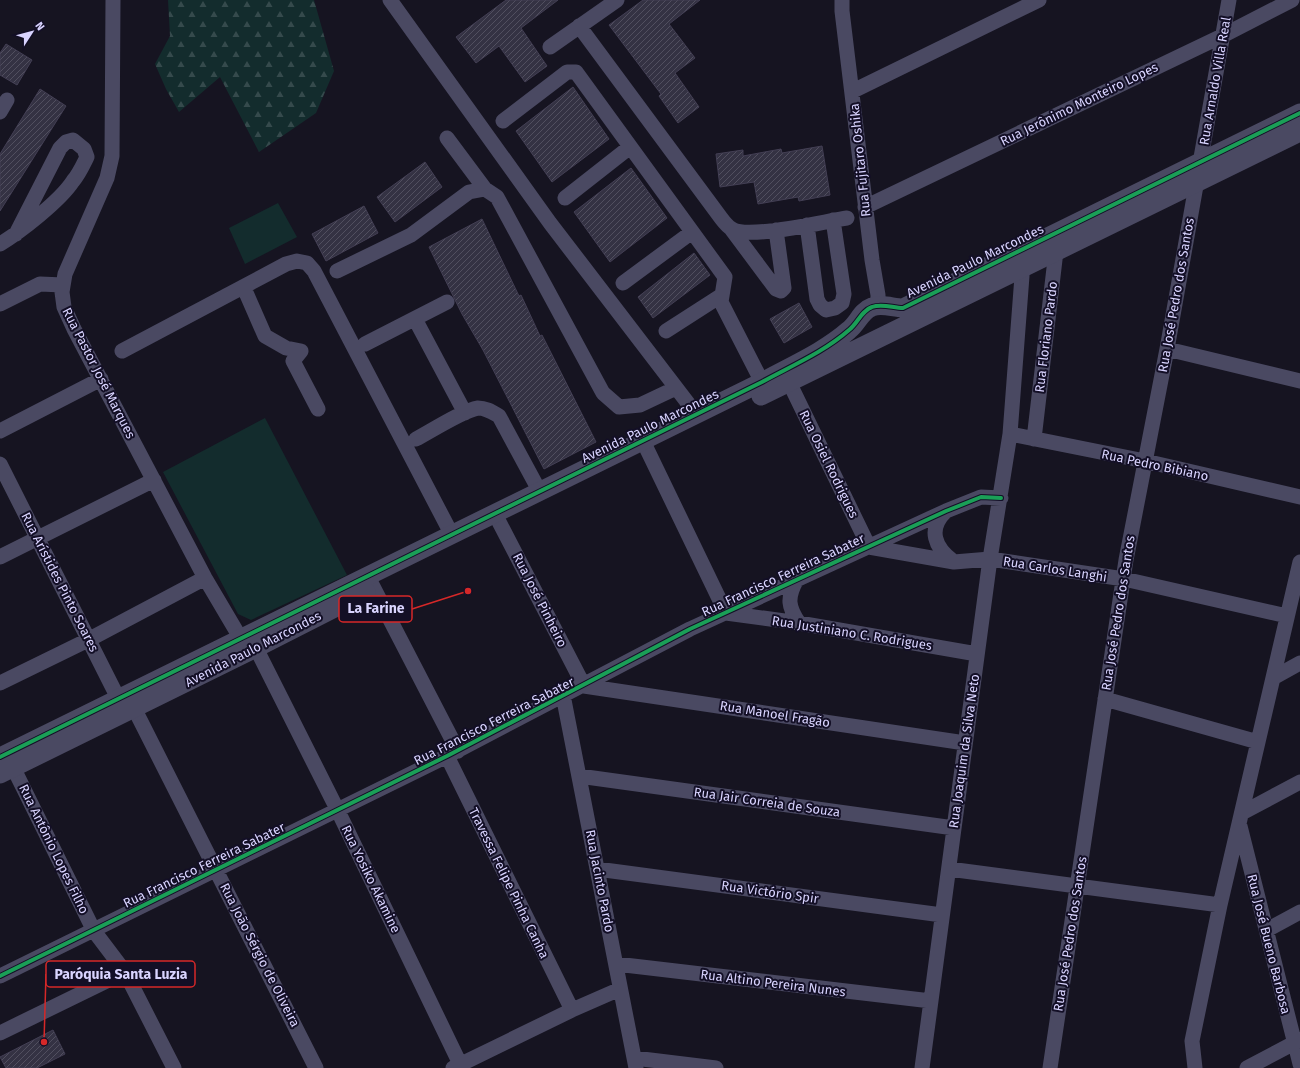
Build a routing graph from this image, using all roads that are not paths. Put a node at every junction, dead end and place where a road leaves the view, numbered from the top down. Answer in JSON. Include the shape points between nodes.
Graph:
{"nodes":[{"id":1,"x":113,"y":0,"type":"edge"},
{"id":2,"x":390,"y":0,"type":"edge"},
{"id":3,"x":617,"y":0,"type":"edge"},
{"id":4,"x":1038,"y":0,"type":"edge"},
{"id":5,"x":1229,"y":0,"type":"edge"},
{"id":6,"x":1292,"y":0,"type":"edge"},
{"id":7,"x":840,"y":4,"type":"edge"},
{"id":8,"x":579,"y":26,"type":"junction"},
{"id":9,"x":1222,"y":36,"type":"junction"},
{"id":10,"x":550,"y":47,"type":"dead end"},
{"id":11,"x":852,"y":91,"type":"junction"},
{"id":12,"x":1300,"y":113,"type":"edge"},
{"id":13,"x":503,"y":121,"type":"dead end"},
{"id":14,"x":1300,"y":132,"type":"edge"},
{"id":15,"x":447,"y":138,"type":"dead end"},
{"id":16,"x":630,"y":147,"type":"junction"},
{"id":17,"x":1201,"y":161,"type":"junction"},
{"id":18,"x":1197,"y":182,"type":"junction"},
{"id":19,"x":485,"y":189,"type":"junction"},
{"id":20,"x":565,"y":198,"type":"dead end"},
{"id":21,"x":866,"y":207,"type":"junction"},
{"id":22,"x":807,"y":225,"type":"junction"},
{"id":23,"x":732,"y":230,"type":"junction"},
{"id":24,"x":776,"y":230,"type":"junction"},
{"id":25,"x":692,"y":232,"type":"junction"},
{"id":26,"x":16,"y":234,"type":"junction"},
{"id":27,"x":1053,"y":243,"type":"junction"},
{"id":28,"x":0,"y":244,"type":"edge"},
{"id":29,"x":1019,"y":260,"type":"junction"},
{"id":30,"x":337,"y":271,"type":"dead end"},
{"id":31,"x":623,"y":283,"type":"dead end"},
{"id":32,"x":63,"y":285,"type":"junction"},
{"id":33,"x":244,"y":288,"type":"junction"},
{"id":34,"x":722,"y":295,"type":"junction"},
{"id":35,"x":447,"y":302,"type":"dead end"},
{"id":36,"x":0,"y":304,"type":"edge"},
{"id":37,"x":878,"y":306,"type":"junction"},
{"id":38,"x":415,"y":318,"type":"junction"},
{"id":39,"x":854,"y":326,"type":"junction"},
{"id":40,"x":666,"y":331,"type":"dead end"},
{"id":41,"x":879,"y":338,"type":"junction"},
{"id":42,"x":365,"y":344,"type":"dead end"},
{"id":43,"x":1166,"y":349,"type":"junction"},
{"id":44,"x":122,"y":351,"type":"dead end"},
{"id":45,"x":101,"y":379,"type":"junction"},
{"id":46,"x":1300,"y":381,"type":"edge"},
{"id":47,"x":762,"y":382,"type":"junction"},
{"id":48,"x":789,"y":382,"type":"junction"},
{"id":49,"x":676,"y":388,"type":"junction"},
{"id":50,"x":318,"y":410,"type":"dead end"},
{"id":51,"x":466,"y":413,"type":"junction"},
{"id":52,"x":697,"y":415,"type":"junction"},
{"id":53,"x":0,"y":431,"type":"edge"},
{"id":54,"x":1010,"y":434,"type":"junction"},
{"id":55,"x":416,"y":439,"type":"dead end"},
{"id":56,"x":1034,"y":439,"type":"junction"},
{"id":57,"x":645,"y":446,"type":"junction"},
{"id":58,"x":1145,"y":461,"type":"junction"},
{"id":59,"x":0,"y":464,"type":"edge"},
{"id":60,"x":154,"y":480,"type":"junction"},
{"id":61,"x":540,"y":492,"type":"junction"},
{"id":62,"x":1001,"y":498,"type":"junction"},
{"id":63,"x":1300,"y":498,"type":"edge"},
{"id":64,"x":946,"y":511,"type":"junction"},
{"id":65,"x":498,"y":519,"type":"junction"},
{"id":66,"x":452,"y":535,"type":"junction"},
{"id":67,"x":38,"y":538,"type":"junction"},
{"id":68,"x":869,"y":546,"type":"junction"},
{"id":69,"x":0,"y":557,"type":"edge"},
{"id":70,"x":990,"y":559,"type":"junction"},
{"id":71,"x":954,"y":562,"type":"junction"},
{"id":72,"x":1300,"y":562,"type":"edge"},
{"id":73,"x":205,"y":578,"type":"junction"},
{"id":74,"x":1124,"y":579,"type":"junction"},
{"id":75,"x":796,"y":580,"type":"junction"},
{"id":76,"x":371,"y":582,"type":"junction"},
{"id":77,"x":726,"y":613,"type":"junction"},
{"id":78,"x":1288,"y":616,"type":"junction"},
{"id":79,"x":799,"y":623,"type":"junction"},
{"id":80,"x":88,"y":640,"type":"junction"},
{"id":81,"x":249,"y":644,"type":"junction"},
{"id":82,"x":977,"y":654,"type":"junction"},
{"id":83,"x":1300,"y":663,"type":"edge"},
{"id":84,"x":1273,"y":678,"type":"junction"},
{"id":85,"x":0,"y":683,"type":"edge"},
{"id":86,"x":584,"y":686,"type":"junction"},
{"id":87,"x":563,"y":695,"type":"junction"},
{"id":88,"x":1105,"y":699,"type":"junction"},
{"id":89,"x":126,"y":704,"type":"junction"},
{"id":90,"x":1258,"y":742,"type":"junction"},
{"id":91,"x":965,"y":743,"type":"junction"},
{"id":92,"x":452,"y":754,"type":"junction"},
{"id":93,"x":5,"y":763,"type":"edge"},
{"id":94,"x":579,"y":776,"type":"junction"},
{"id":95,"x":1300,"y":782,"type":"edge"},
{"id":96,"x":338,"y":811,"type":"junction"},
{"id":97,"x":1240,"y":818,"type":"junction"},
{"id":98,"x":954,"y":828,"type":"junction"},
{"id":99,"x":597,"y":869,"type":"junction"},
{"id":100,"x":948,"y":869,"type":"junction"},
{"id":101,"x":217,"y":870,"type":"junction"},
{"id":102,"x":1077,"y":886,"type":"junction"},
{"id":103,"x":1220,"y":905,"type":"junction"},
{"id":104,"x":1300,"y":912,"type":"edge"},
{"id":105,"x":942,"y":915,"type":"junction"},
{"id":106,"x":1267,"y":930,"type":"junction"},
{"id":107,"x":94,"y":931,"type":"junction"},
{"id":108,"x":616,"y":964,"type":"junction"},
{"id":109,"x":125,"y":972,"type":"junction"},
{"id":110,"x":0,"y":976,"type":"edge"},
{"id":111,"x":620,"y":989,"type":"junction"},
{"id":112,"x":931,"y":1002,"type":"junction"},
{"id":113,"x":572,"y":1010,"type":"junction"},
{"id":114,"x":0,"y":1033,"type":"edge"},
{"id":115,"x":1297,"y":1042,"type":"edge"},
{"id":116,"x":635,"y":1063,"type":"edge"},
{"id":117,"x":1300,"y":1064,"type":"edge"},
{"id":118,"x":459,"y":1067,"type":"edge"},
{"id":119,"x":174,"y":1068,"type":"edge"},
{"id":120,"x":316,"y":1068,"type":"edge"},
{"id":121,"x":716,"y":1068,"type":"edge"},
{"id":122,"x":922,"y":1068,"type":"edge"},
{"id":123,"x":1050,"y":1068,"type":"edge"},
{"id":124,"x":1195,"y":1068,"type":"edge"},
{"id":125,"x":1247,"y":1068,"type":"edge"}],
"edges":[{"from":1,"to":32,"type":"street","name":"Rua Pastor José Marques","via":[[112,156],[107,178],[65,274]]},
{"from":2,"to":49,"type":"street","via":[[550,223]]},
{"from":3,"to":8,"type":"street"},
{"from":4,"to":11,"type":"street"},
{"from":5,"to":9,"type":"street","name":"Rua Arnaldo Villa Real"},
{"from":6,"to":9,"type":"street","name":"Rua Jerônimo Monteiro Lopes"},
{"from":7,"to":11,"type":"street","name":"Rua Fujitaro Oshika"},
{"from":8,"to":10,"type":"street"},
{"from":8,"to":23,"type":"street"},
{"from":9,"to":17,"type":"street","name":"Rua Arnaldo Villa Real"},
{"from":9,"to":21,"type":"street","name":"Rua Jerônimo Monteiro Lopes"},
{"from":11,"to":21,"type":"street","name":"Rua Fujitaro Oshika"},
{"from":12,"to":17,"type":"street","name":"Avenida Paulo Marcondes"},
{"from":13,"to":16,"type":"street","via":[[567,72],[576,72]]},
{"from":14,"to":18,"type":"street","name":"Avenida Paulo Marcondes"},
{"from":15,"to":19,"type":"street"},
{"from":16,"to":20,"type":"street"},
{"from":16,"to":25,"type":"street"},
{"from":17,"to":18,"type":"street","name":"Rua José Pedro dos Santos"},
{"from":17,"to":27,"type":"street","name":"Avenida Paulo Marcondes"},
{"from":18,"to":27,"type":"street","name":"Avenida Paulo Marcondes"},
{"from":18,"to":43,"type":"street","name":"Rua José Pedro dos Santos"},
{"from":19,"to":30,"type":"street","via":[[469,192],[411,235]]},
{"from":19,"to":49,"type":"street","via":[[497,197],[603,393],[619,407],[640,405]]},
{"from":21,"to":37,"type":"street","name":"Rua Fujitaro Oshika"},
{"from":22,"to":22,"type":"street","via":[[840,219],[844,294],[842,303],[835,308],[826,310],[817,299]]},
{"from":22,"to":24,"type":"street"},
{"from":23,"to":24,"type":"street","via":[[750,233]]},
{"from":23,"to":24,"type":"street","via":[[776,289],[781,291],[784,288]]},
{"from":25,"to":31,"type":"street"},
{"from":25,"to":34,"type":"street","via":[[725,277]]},
{"from":26,"to":26,"type":"street","via":[[73,182],[87,157],[84,149],[73,140],[60,148]]},
{"from":26,"to":28,"type":"street"},
{"from":27,"to":29,"type":"street","name":"Avenida Paulo Marcondes"},
{"from":27,"to":56,"type":"street","name":"Rua Floriano Pardo"},
{"from":29,"to":37,"type":"street","name":"Avenida Paulo Marcondes","via":[[903,308]]},
{"from":29,"to":41,"type":"street","name":"Avenida Paulo Marcondes"},
{"from":29,"to":54,"type":"street","name":"Rua Floriano Pardo","via":[[1022,276]]},
{"from":32,"to":36,"type":"street","via":[[40,284]]},
{"from":32,"to":45,"type":"street","name":"Rua Pastor José Marques","via":[[64,307]]},
{"from":33,"to":44,"type":"street"},
{"from":33,"to":50,"type":"street","via":[[265,336],[286,348],[301,351],[293,361]]},
{"from":33,"to":66,"type":"street","via":[[286,264],[297,260],[307,262]]},
{"from":34,"to":40,"type":"street"},
{"from":34,"to":47,"type":"street","via":[[721,302]]},
{"from":35,"to":38,"type":"street"},
{"from":37,"to":39,"type":"street","name":"Avenida Paulo Marcondes","via":[[857,319]]},
{"from":37,"to":41,"type":"street","via":[[892,312],[896,321],[892,329]]},
{"from":38,"to":42,"type":"street"},
{"from":38,"to":51,"type":"street"},
{"from":39,"to":41,"type":"street","via":[[862,342]]},
{"from":39,"to":47,"type":"street","name":"Avenida Paulo Marcondes","via":[[841,338]]},
{"from":41,"to":48,"type":"street","name":"Avenida Paulo Marcondes"},
{"from":43,"to":46,"type":"street"},
{"from":43,"to":58,"type":"street","name":"Rua José Pedro dos Santos"},
{"from":45,"to":53,"type":"street"},
{"from":45,"to":60,"type":"street","name":"Rua Pastor José Marques"},
{"from":47,"to":52,"type":"street","name":"Avenida Paulo Marcondes"},
{"from":48,"to":57,"type":"street","name":"Avenida Paulo Marcondes"},
{"from":48,"to":68,"type":"street","name":"Rua Osiel Rodrigues"},
{"from":49,"to":52,"type":"street"},
{"from":51,"to":55,"type":"street"},
{"from":51,"to":61,"type":"street","via":[[478,408],[488,409],[499,416]]},
{"from":52,"to":57,"type":"street","name":"Avenida Paulo Marcondes"},
{"from":54,"to":56,"type":"street","name":"Rua Pedro Bibiano"},
{"from":54,"to":62,"type":"street","name":"Rua Joaquim da Silva Neto"},
{"from":56,"to":58,"type":"street","name":"Rua Pedro Bibiano"},
{"from":57,"to":61,"type":"street","name":"Avenida Paulo Marcondes"},
{"from":57,"to":65,"type":"street","name":"Avenida Paulo Marcondes"},
{"from":57,"to":77,"type":"street"},
{"from":58,"to":63,"type":"street","name":"Rua Pedro Bibiano"},
{"from":58,"to":74,"type":"street","name":"Rua José Pedro dos Santos"},
{"from":59,"to":67,"type":"street","name":"Rua Arístides Pinto Soares"},
{"from":60,"to":67,"type":"street"},
{"from":60,"to":73,"type":"street","name":"Rua Pastor José Marques"},
{"from":61,"to":65,"type":"street","name":"Avenida Paulo Marcondes"},
{"from":62,"to":64,"type":"street","name":"Rua Francisco Ferreira Sabater","via":[[981,497]]},
{"from":62,"to":70,"type":"street","name":"Rua Joaquim da Silva Neto"},
{"from":64,"to":68,"type":"street","name":"Rua Francisco Ferreira Sabater"},
{"from":64,"to":71,"type":"street","via":[[937,523],[935,533],[937,545],[943,554]]},
{"from":65,"to":66,"type":"street","name":"Avenida Paulo Marcondes"},
{"from":65,"to":76,"type":"street","name":"Avenida Paulo Marcondes"},
{"from":65,"to":86,"type":"street","name":"Rua José Pinheiro"},
{"from":66,"to":76,"type":"street","name":"Avenida Paulo Marcondes"},
{"from":67,"to":69,"type":"street"},
{"from":67,"to":80,"type":"street","name":"Rua Arístides Pinto Soares"},
{"from":68,"to":71,"type":"street","name":"Rua Carlos Langhi"},
{"from":68,"to":75,"type":"street","name":"Rua Francisco Ferreira Sabater"},
{"from":70,"to":71,"type":"street","name":"Rua Carlos Langhi"},
{"from":70,"to":74,"type":"street","name":"Rua Carlos Langhi"},
{"from":70,"to":82,"type":"street","name":"Rua Joaquim da Silva Neto"},
{"from":72,"to":78,"type":"street"},
{"from":73,"to":80,"type":"street"},
{"from":73,"to":81,"type":"street","name":"Rua Pastor José Marques"},
{"from":74,"to":78,"type":"street","name":"Rua Carlos Langhi"},
{"from":74,"to":88,"type":"street","name":"Rua José Pedro dos Santos"},
{"from":75,"to":77,"type":"street","name":"Rua Francisco Ferreira Sabater"},
{"from":75,"to":79,"type":"street","via":[[789,594],[792,613]]},
{"from":76,"to":81,"type":"street","name":"Avenida Paulo Marcondes"},
{"from":76,"to":92,"type":"street"},
{"from":77,"to":79,"type":"street","name":"Rua Justiniano C. Rodrigues"},
{"from":77,"to":86,"type":"street","name":"Rua Francisco Ferreira Sabater","via":[[690,629]]},
{"from":78,"to":84,"type":"street"},
{"from":79,"to":82,"type":"street","name":"Rua Justiniano C. Rodrigues"},
{"from":80,"to":85,"type":"street"},
{"from":80,"to":89,"type":"street","name":"Rua Arístides Pinto Soares"},
{"from":81,"to":89,"type":"street","name":"Avenida Paulo Marcondes"},
{"from":81,"to":96,"type":"street","name":"Rua Yosiko Akamine"},
{"from":82,"to":91,"type":"street","name":"Rua Joaquim da Silva Neto"},
{"from":83,"to":84,"type":"street"},
{"from":84,"to":90,"type":"street"},
{"from":86,"to":87,"type":"street","name":"Rua Francisco Ferreira Sabater"},
{"from":86,"to":91,"type":"street","name":"Rua Manoel Fragão"},
{"from":87,"to":92,"type":"street","name":"Rua Francisco Ferreira Sabater"},
{"from":87,"to":94,"type":"street","name":"Rua Jacinto Pardo"},
{"from":88,"to":90,"type":"street"},
{"from":88,"to":102,"type":"street","name":"Rua José Pedro dos Santos"},
{"from":89,"to":93,"type":"street","name":"Avenida Paulo Marcondes"},
{"from":89,"to":101,"type":"street","name":"Rua João Sérgio de Oliveira"},
{"from":90,"to":97,"type":"street"},
{"from":91,"to":98,"type":"street","name":"Rua Joaquim da Silva Neto"},
{"from":92,"to":96,"type":"street","name":"Rua Francisco Ferreira Sabater"},
{"from":92,"to":113,"type":"street","name":"Travessa Felipe Pinha Canha"},
{"from":93,"to":107,"type":"street","name":"Rua Antônio Lopes Filho"},
{"from":94,"to":98,"type":"street","name":"Rua Jair Correia de Souza"},
{"from":94,"to":99,"type":"street","name":"Rua Jacinto Pardo"},
{"from":95,"to":97,"type":"street"},
{"from":96,"to":101,"type":"street","name":"Rua Francisco Ferreira Sabater"},
{"from":96,"to":118,"type":"street","name":"Rua Yosiko Akamine"},
{"from":97,"to":103,"type":"street"},
{"from":97,"to":106,"type":"street","name":"Rua José Bueno Barbosa"},
{"from":98,"to":100,"type":"street","name":"Rua Joaquim da Silva Neto"},
{"from":99,"to":105,"type":"street","name":"Rua Victório Spir"},
{"from":99,"to":108,"type":"street","name":"Rua Jacinto Pardo"},
{"from":100,"to":102,"type":"street"},
{"from":100,"to":105,"type":"street","name":"Rua Joaquim da Silva Neto"},
{"from":101,"to":107,"type":"street","name":"Rua Francisco Ferreira Sabater"},
{"from":101,"to":120,"type":"street","name":"Rua João Sérgio de Oliveira"},
{"from":102,"to":103,"type":"street"},
{"from":102,"to":123,"type":"street","name":"Rua José Pedro dos Santos"},
{"from":103,"to":124,"type":"street","via":[[1192,1041]]},
{"from":104,"to":106,"type":"street"},
{"from":105,"to":112,"type":"street","name":"Rua Joaquim da Silva Neto"},
{"from":106,"to":115,"type":"street","name":"Rua José Bueno Barbosa"},
{"from":107,"to":109,"type":"street","name":"Rua Antônio Lopes Filho"},
{"from":107,"to":110,"type":"street","name":"Rua Francisco Ferreira Sabater"},
{"from":108,"to":111,"type":"street","name":"Rua Jacinto Pardo"},
{"from":108,"to":112,"type":"street","name":"Rua Altino Pereira Nunes"},
{"from":109,"to":114,"type":"street"},
{"from":109,"to":119,"type":"street","name":"Rua Antônio Lopes Filho"},
{"from":111,"to":113,"type":"street"},
{"from":111,"to":116,"type":"street","name":"Rua Jacinto Pardo"},
{"from":112,"to":122,"type":"street","name":"Rua Joaquim da Silva Neto"},
{"from":113,"to":118,"type":"street"},
{"from":115,"to":117,"type":"street","name":"Rua José Bueno Barbosa"},
{"from":115,"to":125,"type":"street"},
{"from":116,"to":121,"type":"street"}]}
